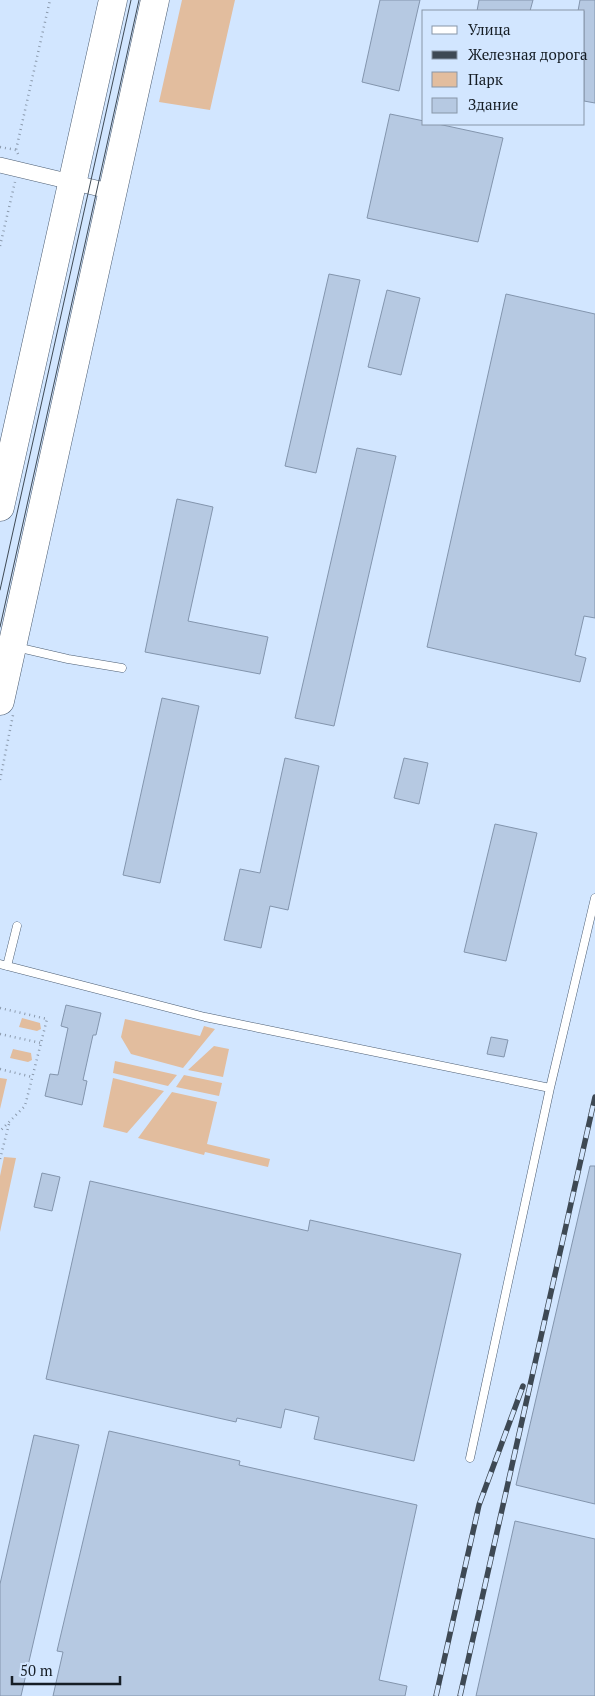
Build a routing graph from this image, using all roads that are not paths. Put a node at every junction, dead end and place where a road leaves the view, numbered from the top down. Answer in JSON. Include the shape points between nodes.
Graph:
{"nodes":[{"id":1,"x":113,"y":0,"type":"edge"},
{"id":2,"x":155,"y":0,"type":"edge"},
{"id":3,"x":0,"y":165,"type":"edge"},
{"id":4,"x":72,"y":183,"type":"junction"},
{"id":5,"x":112,"y":192,"type":"junction"},
{"id":6,"x":0,"y":507,"type":"edge"},
{"id":7,"x":9,"y":645,"type":"junction"},
{"id":8,"x":122,"y":668,"type":"dead end"},
{"id":9,"x":0,"y":701,"type":"edge"},
{"id":10,"x":595,"y":898,"type":"edge"},
{"id":11,"x":17,"y":926,"type":"dead end"},
{"id":12,"x":4,"y":965,"type":"edge"},
{"id":13,"x":550,"y":1088,"type":"junction"},
{"id":14,"x":470,"y":1458,"type":"dead end"}],
"edges":[{"from":1,"to":4,"type":"highway"},
{"from":2,"to":5,"type":"highway"},
{"from":3,"to":4,"type":"street"},
{"from":4,"to":5,"type":"street"},
{"from":4,"to":6,"type":"highway"},
{"from":5,"to":7,"type":"highway"},
{"from":7,"to":8,"type":"lane"},
{"from":7,"to":9,"type":"highway"},
{"from":10,"to":13,"type":"lane"},
{"from":11,"to":12,"type":"lane"},
{"from":12,"to":13,"type":"lane","via":[[205,1016]]},
{"from":13,"to":14,"type":"lane"}]}
